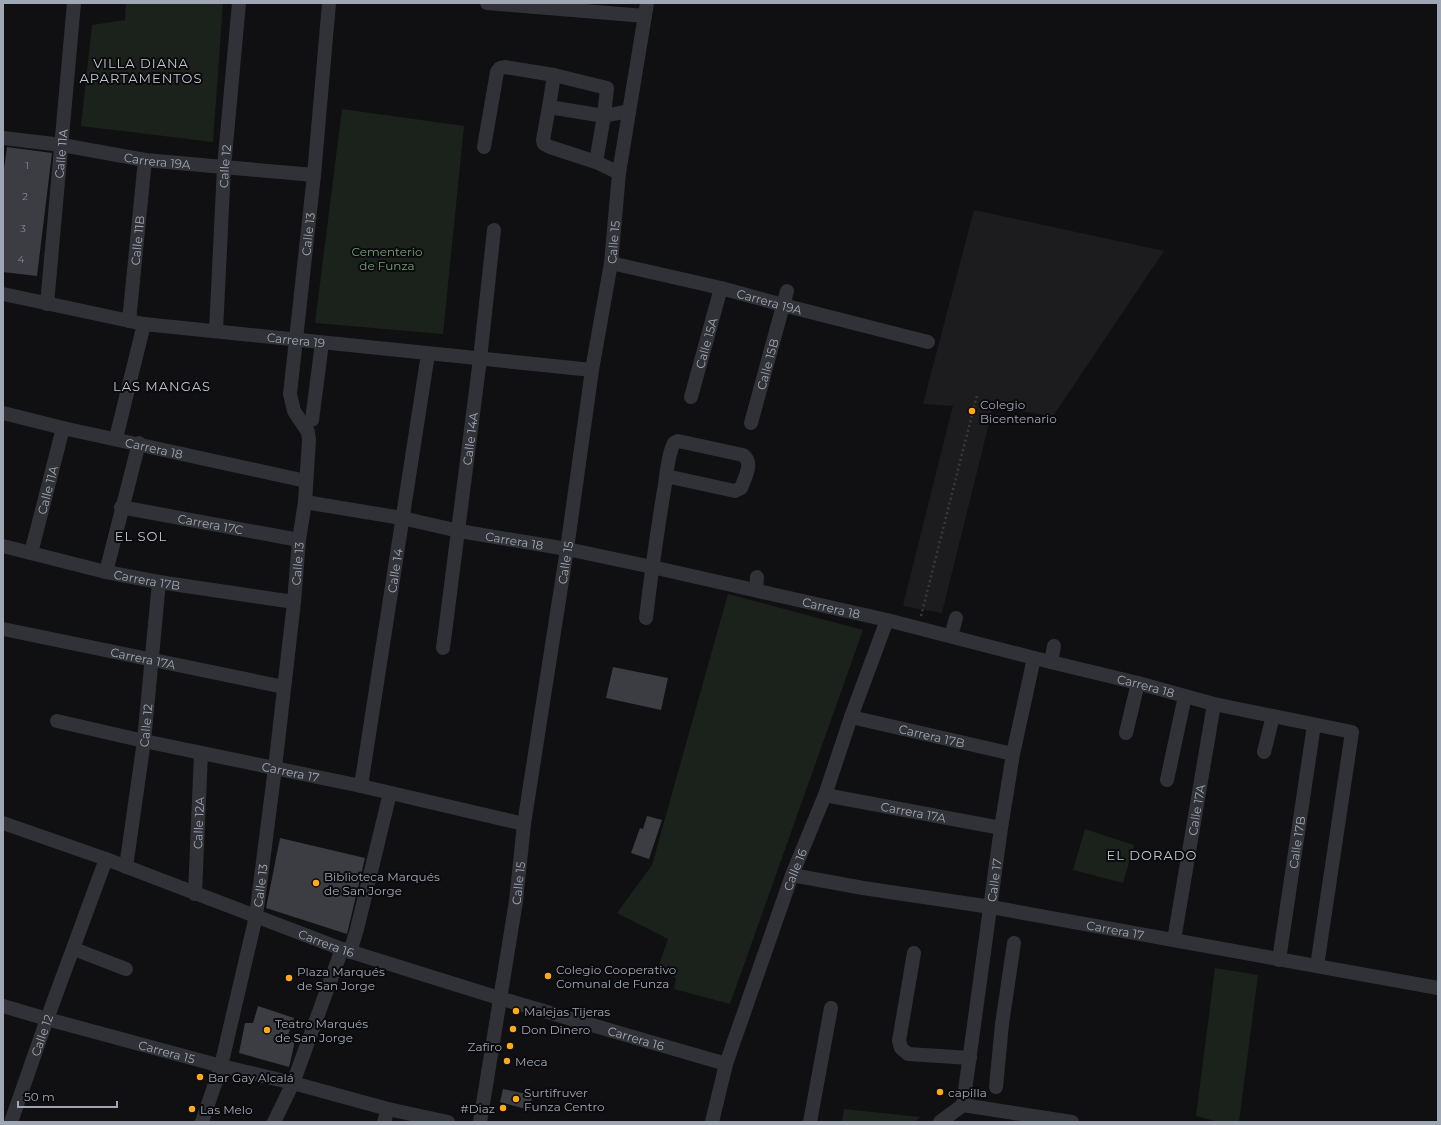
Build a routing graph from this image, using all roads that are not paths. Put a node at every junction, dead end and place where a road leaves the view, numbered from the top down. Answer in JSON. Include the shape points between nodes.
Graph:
{"nodes":[{"id":1,"x":74,"y":3,"type":"edge"},
{"id":2,"x":239,"y":3,"type":"edge"},
{"id":3,"x":329,"y":3,"type":"edge"},
{"id":4,"x":487,"y":3,"type":"edge"},
{"id":5,"x":646,"y":9,"type":"edge"},
{"id":6,"x":554,"y":75,"type":"junction"},
{"id":7,"x":549,"y":107,"type":"junction"},
{"id":8,"x":629,"y":111,"type":"junction"},
{"id":9,"x":604,"y":116,"type":"junction"},
{"id":10,"x":3,"y":138,"type":"edge"},
{"id":11,"x":62,"y":145,"type":"junction"},
{"id":12,"x":484,"y":147,"type":"dead end"},
{"id":13,"x":145,"y":160,"type":"junction"},
{"id":14,"x":596,"y":162,"type":"junction"},
{"id":15,"x":224,"y":167,"type":"junction"},
{"id":16,"x":619,"y":173,"type":"junction"},
{"id":17,"x":314,"y":175,"type":"junction"},
{"id":18,"x":494,"y":230,"type":"dead end"},
{"id":19,"x":611,"y":263,"type":"junction"},
{"id":20,"x":721,"y":288,"type":"junction"},
{"id":21,"x":787,"y":291,"type":"dead end"},
{"id":22,"x":3,"y":294,"type":"edge"},
{"id":23,"x":47,"y":304,"type":"junction"},
{"id":24,"x":783,"y":306,"type":"junction"},
{"id":25,"x":129,"y":321,"type":"junction"},
{"id":26,"x":144,"y":324,"type":"junction"},
{"id":27,"x":216,"y":331,"type":"junction"},
{"id":28,"x":297,"y":340,"type":"junction"},
{"id":29,"x":928,"y":342,"type":"dead end"},
{"id":30,"x":322,"y":343,"type":"junction"},
{"id":31,"x":428,"y":354,"type":"junction"},
{"id":32,"x":480,"y":359,"type":"junction"},
{"id":33,"x":592,"y":370,"type":"junction"},
{"id":34,"x":691,"y":397,"type":"dead end"},
{"id":35,"x":3,"y":413,"type":"edge"},
{"id":36,"x":312,"y":420,"type":"dead end"},
{"id":37,"x":751,"y":423,"type":"dead end"},
{"id":38,"x":63,"y":428,"type":"junction"},
{"id":39,"x":116,"y":438,"type":"junction"},
{"id":40,"x":139,"y":443,"type":"junction"},
{"id":41,"x":666,"y":476,"type":"junction"},
{"id":42,"x":306,"y":481,"type":"junction"},
{"id":43,"x":306,"y":502,"type":"junction"},
{"id":44,"x":122,"y":507,"type":"junction"},
{"id":45,"x":402,"y":518,"type":"junction"},
{"id":46,"x":459,"y":531,"type":"junction"},
{"id":47,"x":299,"y":540,"type":"junction"},
{"id":48,"x":3,"y":546,"type":"edge"},
{"id":49,"x":567,"y":549,"type":"junction"},
{"id":50,"x":31,"y":553,"type":"junction"},
{"id":51,"x":652,"y":567,"type":"junction"},
{"id":52,"x":106,"y":572,"type":"junction"},
{"id":53,"x":159,"y":582,"type":"junction"},
{"id":54,"x":294,"y":602,"type":"junction"},
{"id":55,"x":646,"y":618,"type":"dead end"},
{"id":56,"x":956,"y":618,"type":"dead end"},
{"id":57,"x":887,"y":620,"type":"junction"},
{"id":58,"x":3,"y":629,"type":"edge"},
{"id":59,"x":951,"y":636,"type":"junction"},
{"id":60,"x":1054,"y":646,"type":"dead end"},
{"id":61,"x":443,"y":648,"type":"dead end"},
{"id":62,"x":1034,"y":658,"type":"junction"},
{"id":63,"x":151,"y":660,"type":"junction"},
{"id":64,"x":1051,"y":662,"type":"junction"},
{"id":65,"x":1138,"y":683,"type":"junction"},
{"id":66,"x":284,"y":687,"type":"junction"},
{"id":67,"x":1185,"y":696,"type":"junction"},
{"id":68,"x":1214,"y":704,"type":"junction"},
{"id":69,"x":1273,"y":716,"type":"junction"},
{"id":70,"x":851,"y":717,"type":"junction"},
{"id":71,"x":57,"y":721,"type":"dead end"},
{"id":72,"x":1314,"y":725,"type":"junction"},
{"id":73,"x":1126,"y":733,"type":"dead end"},
{"id":74,"x":144,"y":741,"type":"junction"},
{"id":75,"x":1264,"y":752,"type":"dead end"},
{"id":76,"x":201,"y":753,"type":"junction"},
{"id":77,"x":1013,"y":754,"type":"junction"},
{"id":78,"x":275,"y":768,"type":"junction"},
{"id":79,"x":1167,"y":780,"type":"dead end"},
{"id":80,"x":361,"y":786,"type":"junction"},
{"id":81,"x":390,"y":793,"type":"junction"},
{"id":82,"x":825,"y":795,"type":"junction"},
{"id":83,"x":3,"y":823,"type":"edge"},
{"id":84,"x":524,"y":824,"type":"junction"},
{"id":85,"x":1001,"y":828,"type":"junction"},
{"id":86,"x":106,"y":859,"type":"junction"},
{"id":87,"x":126,"y":867,"type":"junction"},
{"id":88,"x":792,"y":875,"type":"junction"},
{"id":89,"x":195,"y":894,"type":"junction"},
{"id":90,"x":991,"y":907,"type":"junction"},
{"id":91,"x":256,"y":916,"type":"junction"},
{"id":92,"x":1174,"y":940,"type":"junction"},
{"id":93,"x":1014,"y":943,"type":"dead end"},
{"id":94,"x":74,"y":949,"type":"junction"},
{"id":95,"x":346,"y":950,"type":"junction"},
{"id":96,"x":914,"y":953,"type":"dead end"},
{"id":97,"x":1279,"y":960,"type":"junction"},
{"id":98,"x":1318,"y":966,"type":"junction"},
{"id":99,"x":126,"y":969,"type":"dead end"},
{"id":100,"x":1438,"y":988,"type":"edge"},
{"id":101,"x":499,"y":998,"type":"junction"},
{"id":102,"x":3,"y":1006,"type":"edge"},
{"id":103,"x":831,"y":1008,"type":"dead end"},
{"id":104,"x":47,"y":1019,"type":"junction"},
{"id":105,"x":970,"y":1058,"type":"junction"},
{"id":106,"x":726,"y":1064,"type":"junction"},
{"id":107,"x":221,"y":1066,"type":"junction"},
{"id":108,"x":293,"y":1083,"type":"junction"},
{"id":109,"x":996,"y":1087,"type":"dead end"},
{"id":110,"x":963,"y":1105,"type":"junction"},
{"id":111,"x":386,"y":1116,"type":"edge"},
{"id":112,"x":407,"y":1118,"type":"edge"},
{"id":113,"x":1022,"y":1118,"type":"edge"},
{"id":114,"x":11,"y":1122,"type":"edge"},
{"id":115,"x":202,"y":1122,"type":"edge"},
{"id":116,"x":274,"y":1122,"type":"edge"},
{"id":117,"x":448,"y":1122,"type":"edge"},
{"id":118,"x":480,"y":1122,"type":"edge"},
{"id":119,"x":712,"y":1122,"type":"edge"},
{"id":120,"x":810,"y":1122,"type":"edge"},
{"id":121,"x":940,"y":1122,"type":"edge"},
{"id":122,"x":1072,"y":1122,"type":"edge"}],
"edges":[{"from":1,"to":11,"type":"street","name":"Calle 11A"},
{"from":2,"to":15,"type":"street","name":"Calle 12"},
{"from":3,"to":17,"type":"street","name":"Calle 13"},
{"from":4,"to":5,"type":"street"},
{"from":5,"to":8,"type":"street","name":"Calle 15"},
{"from":6,"to":7,"type":"street"},
{"from":6,"to":9,"type":"street","via":[[607,88]]},
{"from":6,"to":12,"type":"street","via":[[500,68],[497,72]]},
{"from":7,"to":9,"type":"street"},
{"from":7,"to":14,"type":"street","via":[[544,144]]},
{"from":8,"to":9,"type":"street"},
{"from":8,"to":16,"type":"street","name":"Calle 15"},
{"from":9,"to":14,"type":"street"},
{"from":10,"to":11,"type":"street","name":"Carrera 19A"},
{"from":11,"to":13,"type":"street","name":"Carrera 19A"},
{"from":11,"to":23,"type":"street","name":"Calle 11A"},
{"from":13,"to":15,"type":"street","name":"Carrera 19A"},
{"from":13,"to":25,"type":"street","name":"Calle 11B"},
{"from":14,"to":16,"type":"street"},
{"from":15,"to":17,"type":"street","name":"Carrera 19A"},
{"from":15,"to":27,"type":"street","name":"Calle 12"},
{"from":16,"to":19,"type":"street","name":"Calle 15"},
{"from":17,"to":28,"type":"street","name":"Calle 13"},
{"from":18,"to":32,"type":"street","name":"Calle 14A"},
{"from":19,"to":20,"type":"street","name":"Carrera 19A"},
{"from":19,"to":33,"type":"street","name":"Calle 15"},
{"from":20,"to":24,"type":"street","name":"Carrera 19A"},
{"from":20,"to":34,"type":"street","name":"Calle 15A"},
{"from":21,"to":24,"type":"street","name":"Calle 15B"},
{"from":22,"to":23,"type":"street","name":"Carrera 19"},
{"from":23,"to":25,"type":"street","name":"Carrera 19"},
{"from":24,"to":29,"type":"street","name":"Carrera 19A"},
{"from":24,"to":37,"type":"street","name":"Calle 15B"},
{"from":25,"to":26,"type":"street","name":"Carrera 19"},
{"from":26,"to":27,"type":"street","name":"Carrera 19"},
{"from":26,"to":39,"type":"street"},
{"from":27,"to":28,"type":"street","name":"Carrera 19"},
{"from":28,"to":30,"type":"street","name":"Carrera 19"},
{"from":28,"to":42,"type":"street","name":"Calle 13","via":[[290,394],[294,411],[308,432]]},
{"from":30,"to":31,"type":"street","name":"Carrera 19"},
{"from":30,"to":36,"type":"street"},
{"from":31,"to":32,"type":"street","name":"Carrera 19"},
{"from":31,"to":45,"type":"street","name":"Calle 14"},
{"from":32,"to":33,"type":"street","name":"Carrera 19"},
{"from":32,"to":46,"type":"street","name":"Calle 14A"},
{"from":33,"to":49,"type":"street","name":"Calle 15"},
{"from":35,"to":38,"type":"street","name":"Carrera 18"},
{"from":38,"to":39,"type":"street","name":"Carrera 18"},
{"from":38,"to":50,"type":"street","name":"Calle 11A"},
{"from":39,"to":40,"type":"street","name":"Carrera 18"},
{"from":40,"to":42,"type":"street","name":"Carrera 18"},
{"from":40,"to":44,"type":"street"},
{"from":41,"to":41,"type":"street","via":[[735,491],[741,488],[749,464],[743,455],[678,441],[671,448]]},
{"from":41,"to":51,"type":"street"},
{"from":42,"to":43,"type":"street","name":"Calle 13"},
{"from":43,"to":45,"type":"street","name":"Carrera 18"},
{"from":43,"to":47,"type":"street","name":"Calle 13"},
{"from":44,"to":47,"type":"street","name":"Carrera 17C"},
{"from":44,"to":52,"type":"street"},
{"from":45,"to":46,"type":"street","name":"Carrera 18"},
{"from":45,"to":80,"type":"street","name":"Calle 14"},
{"from":46,"to":49,"type":"street","name":"Carrera 18"},
{"from":46,"to":61,"type":"street","name":"Calle 14A"},
{"from":47,"to":54,"type":"street","name":"Calle 13"},
{"from":48,"to":50,"type":"street","name":"Carrera 17B"},
{"from":49,"to":51,"type":"street","name":"Carrera 18"},
{"from":49,"to":84,"type":"street","name":"Calle 15"},
{"from":50,"to":52,"type":"street","name":"Carrera 17B"},
{"from":51,"to":55,"type":"street"},
{"from":51,"to":57,"type":"street","name":"Carrera 18","via":[[757,584]]},
{"from":52,"to":53,"type":"street","name":"Carrera 17B"},
{"from":53,"to":54,"type":"street","name":"Carrera 17B"},
{"from":53,"to":63,"type":"street","name":"Calle 12"},
{"from":54,"to":66,"type":"street","name":"Calle 13"},
{"from":56,"to":59,"type":"street"},
{"from":57,"to":59,"type":"street","name":"Carrera 18"},
{"from":57,"to":70,"type":"street","name":"Calle 16"},
{"from":58,"to":63,"type":"street","name":"Carrera 17A"},
{"from":59,"to":62,"type":"street","name":"Carrera 18"},
{"from":60,"to":64,"type":"street"},
{"from":62,"to":64,"type":"street","name":"Carrera 18"},
{"from":62,"to":77,"type":"street","name":"Calle 17"},
{"from":63,"to":66,"type":"street","name":"Carrera 17A"},
{"from":63,"to":74,"type":"street","name":"Calle 12"},
{"from":64,"to":65,"type":"street","name":"Carrera 18"},
{"from":65,"to":67,"type":"street","name":"Carrera 18"},
{"from":65,"to":73,"type":"street"},
{"from":66,"to":78,"type":"street","name":"Calle 13"},
{"from":67,"to":68,"type":"street","name":"Carrera 18"},
{"from":67,"to":79,"type":"street"},
{"from":68,"to":69,"type":"street","name":"Carrera 18"},
{"from":68,"to":92,"type":"street","name":"Calle 17A"},
{"from":69,"to":72,"type":"street","name":"Carrera 18"},
{"from":69,"to":75,"type":"street"},
{"from":70,"to":77,"type":"street","name":"Carrera 17B"},
{"from":70,"to":82,"type":"street","name":"Calle 16"},
{"from":71,"to":74,"type":"street","name":"Carrera 17"},
{"from":72,"to":97,"type":"street","name":"Calle 17B"},
{"from":72,"to":98,"type":"street","name":"Carrera 18","via":[[1352,732]]},
{"from":74,"to":76,"type":"street","name":"Carrera 17"},
{"from":74,"to":87,"type":"street","name":"Calle 12"},
{"from":76,"to":78,"type":"street","name":"Carrera 17"},
{"from":76,"to":89,"type":"street","name":"Calle 12A"},
{"from":77,"to":85,"type":"street","name":"Calle 17"},
{"from":78,"to":80,"type":"street","name":"Carrera 17"},
{"from":78,"to":91,"type":"street","name":"Calle 13"},
{"from":80,"to":81,"type":"street","name":"Carrera 17"},
{"from":81,"to":84,"type":"street","name":"Carrera 17"},
{"from":81,"to":95,"type":"street","via":[[357,930]]},
{"from":82,"to":85,"type":"street","name":"Carrera 17A"},
{"from":82,"to":88,"type":"street","name":"Calle 16"},
{"from":83,"to":86,"type":"street","name":"Carrera 16"},
{"from":84,"to":101,"type":"street","name":"Calle 15","via":[[516,901]]},
{"from":85,"to":90,"type":"street","name":"Calle 17"},
{"from":86,"to":87,"type":"street","name":"Carrera 16"},
{"from":86,"to":94,"type":"street","name":"Calle 12"},
{"from":87,"to":89,"type":"street","name":"Carrera 16"},
{"from":88,"to":90,"type":"street","name":"Carrera 17"},
{"from":88,"to":106,"type":"street","name":"Calle 16"},
{"from":89,"to":91,"type":"street","name":"Carrera 16"},
{"from":90,"to":92,"type":"street","name":"Carrera 17"},
{"from":90,"to":105,"type":"street","name":"Calle 17","via":[[981,1023]]},
{"from":91,"to":95,"type":"street","name":"Carrera 16"},
{"from":91,"to":107,"type":"street","name":"Calle 13"},
{"from":92,"to":97,"type":"street","name":"Carrera 17"},
{"from":93,"to":109,"type":"street"},
{"from":94,"to":99,"type":"street"},
{"from":94,"to":104,"type":"street","name":"Calle 12"},
{"from":95,"to":101,"type":"street","name":"Carrera 16"},
{"from":95,"to":108,"type":"street"},
{"from":96,"to":105,"type":"street","via":[[899,1041],[901,1048],[908,1054]]},
{"from":97,"to":98,"type":"street","name":"Carrera 17"},
{"from":98,"to":100,"type":"street","name":"Carrera 17"},
{"from":101,"to":106,"type":"street","name":"Carrera 16"},
{"from":101,"to":118,"type":"street","name":"Calle 15"},
{"from":102,"to":104,"type":"street","name":"Carrera 15"},
{"from":103,"to":120,"type":"street"},
{"from":104,"to":107,"type":"street","name":"Carrera 15"},
{"from":104,"to":114,"type":"street","name":"Calle 12"},
{"from":105,"to":110,"type":"street","name":"Calle 17"},
{"from":106,"to":119,"type":"street","name":"Calle 16"},
{"from":107,"to":108,"type":"street","name":"Carrera 15"},
{"from":107,"to":115,"type":"street","name":"Calle 13"},
{"from":108,"to":111,"type":"street","name":"Carrera 15"},
{"from":108,"to":116,"type":"street"},
{"from":110,"to":113,"type":"street"},
{"from":110,"to":121,"type":"street"},
{"from":111,"to":112,"type":"street","name":"Carrera 15"},
{"from":112,"to":117,"type":"street","name":"Carrera 15"},
{"from":113,"to":122,"type":"street"}]}
